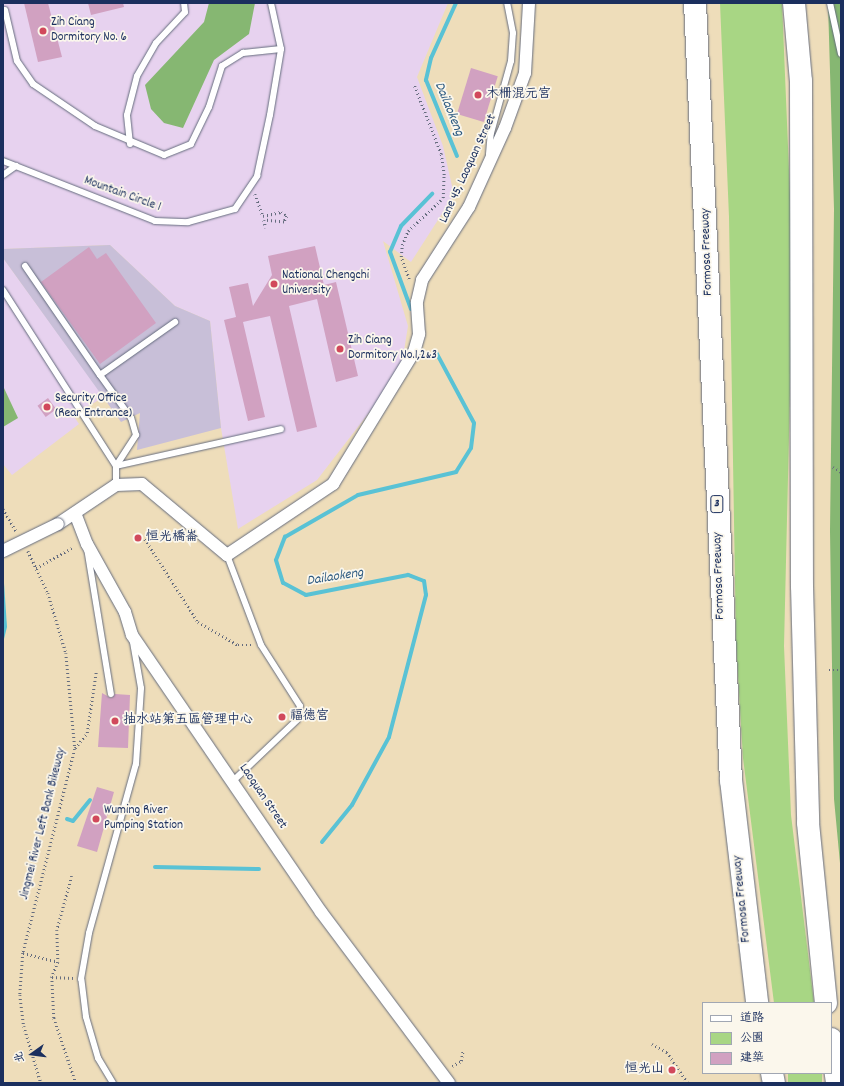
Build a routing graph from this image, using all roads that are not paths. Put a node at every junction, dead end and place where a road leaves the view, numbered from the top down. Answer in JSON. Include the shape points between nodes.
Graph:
{"nodes":[{"id":1,"x":184,"y":3,"type":"edge"},
{"id":2,"x":271,"y":3,"type":"edge"},
{"id":3,"x":507,"y":3,"type":"edge"},
{"id":4,"x":529,"y":3,"type":"edge"},
{"id":5,"x":695,"y":3,"type":"edge"},
{"id":6,"x":794,"y":3,"type":"edge"},
{"id":7,"x":802,"y":3,"type":"edge"},
{"id":8,"x":830,"y":3,"type":"edge"},
{"id":9,"x":5,"y":10,"type":"dead end"},
{"id":10,"x":281,"y":49,"type":"junction"},
{"id":11,"x":841,"y":54,"type":"edge"},
{"id":12,"x":802,"y":81,"type":"junction"},
{"id":13,"x":130,"y":144,"type":"junction"},
{"id":14,"x":3,"y":161,"type":"edge"},
{"id":15,"x":489,"y":164,"type":"junction"},
{"id":16,"x":16,"y":166,"type":"junction"},
{"id":17,"x":3,"y":175,"type":"edge"},
{"id":18,"x":25,"y":266,"type":"dead end"},
{"id":19,"x":3,"y":290,"type":"edge"},
{"id":20,"x":175,"y":322,"type":"dead end"},
{"id":21,"x":100,"y":375,"type":"junction"},
{"id":22,"x":281,"y":429,"type":"dead end"},
{"id":23,"x":116,"y":466,"type":"junction"},
{"id":24,"x":116,"y":485,"type":"junction"},
{"id":25,"x":75,"y":513,"type":"junction"},
{"id":26,"x":87,"y":544,"type":"junction"},
{"id":27,"x":3,"y":551,"type":"edge"},
{"id":28,"x":227,"y":555,"type":"junction"},
{"id":29,"x":132,"y":635,"type":"junction"},
{"id":30,"x":111,"y":694,"type":"dead end"},
{"id":31,"x":234,"y":780,"type":"junction"},
{"id":32,"x":757,"y":1002,"type":"edge"},
{"id":33,"x":826,"y":1002,"type":"edge"},
{"id":34,"x":832,"y":1046,"type":"edge"},
{"id":35,"x":446,"y":1080,"type":"edge"},
{"id":36,"x":113,"y":1083,"type":"edge"},
{"id":37,"x":837,"y":1083,"type":"edge"}],
"edges":[{"from":1,"to":13,"type":"lane","via":[[185,12],[156,43],[137,76],[128,115]]},
{"from":2,"to":10,"type":"lane"},
{"from":3,"to":15,"type":"lane","via":[[513,33],[511,61],[491,133]]},
{"from":4,"to":15,"type":"street","name":"Lane 45, Laoquan Street","via":[[525,73]]},
{"from":5,"to":32,"type":"highway","name":"Formosa Freeway","number":"3","via":[[730,780]]},
{"from":6,"to":12,"type":"highway"},
{"from":7,"to":12,"type":"highway"},
{"from":8,"to":11,"type":"lane"},
{"from":9,"to":13,"type":"lane","via":[[16,60],[33,84],[50,99]]},
{"from":10,"to":13,"type":"lane","via":[[243,53],[222,66],[209,107],[191,144],[164,156]]},
{"from":10,"to":16,"type":"lane","name":"Mountain Circle 1","via":[[252,187],[235,209],[188,222],[155,221]]},
{"from":12,"to":33,"type":"highway","via":[[802,586],[807,784]]},
{"from":14,"to":16,"type":"lane","name":"Mountain Circle 1"},
{"from":15,"to":28,"type":"street","name":"Lane 45, Laoquan Street","via":[[456,232],[422,280],[417,302],[419,314],[414,352],[333,484]]},
{"from":16,"to":17,"type":"lane"},
{"from":18,"to":21,"type":"lane"},
{"from":19,"to":23,"type":"lane"},
{"from":20,"to":21,"type":"lane"},
{"from":21,"to":23,"type":"lane","via":[[131,418],[136,435]]},
{"from":22,"to":23,"type":"lane"},
{"from":23,"to":24,"type":"lane"},
{"from":24,"to":25,"type":"street"},
{"from":24,"to":28,"type":"street","via":[[142,484]]},
{"from":25,"to":26,"type":"street","name":"Laoquan Street"},
{"from":25,"to":27,"type":"street","bridge":true},
{"from":26,"to":29,"type":"street","name":"Laoquan Street","via":[[125,612]]},
{"from":26,"to":30,"type":"lane","via":[[109,664]]},
{"from":28,"to":31,"type":"lane","via":[[261,645],[300,706],[297,720]]},
{"from":29,"to":31,"type":"street","name":"Laoquan Street"},
{"from":29,"to":36,"type":"lane","via":[[141,688],[136,764],[89,933],[81,979],[92,1038]]},
{"from":31,"to":35,"type":"street","name":"Laoquan Street","via":[[321,912]]},
{"from":34,"to":37,"type":"highway"}]}
